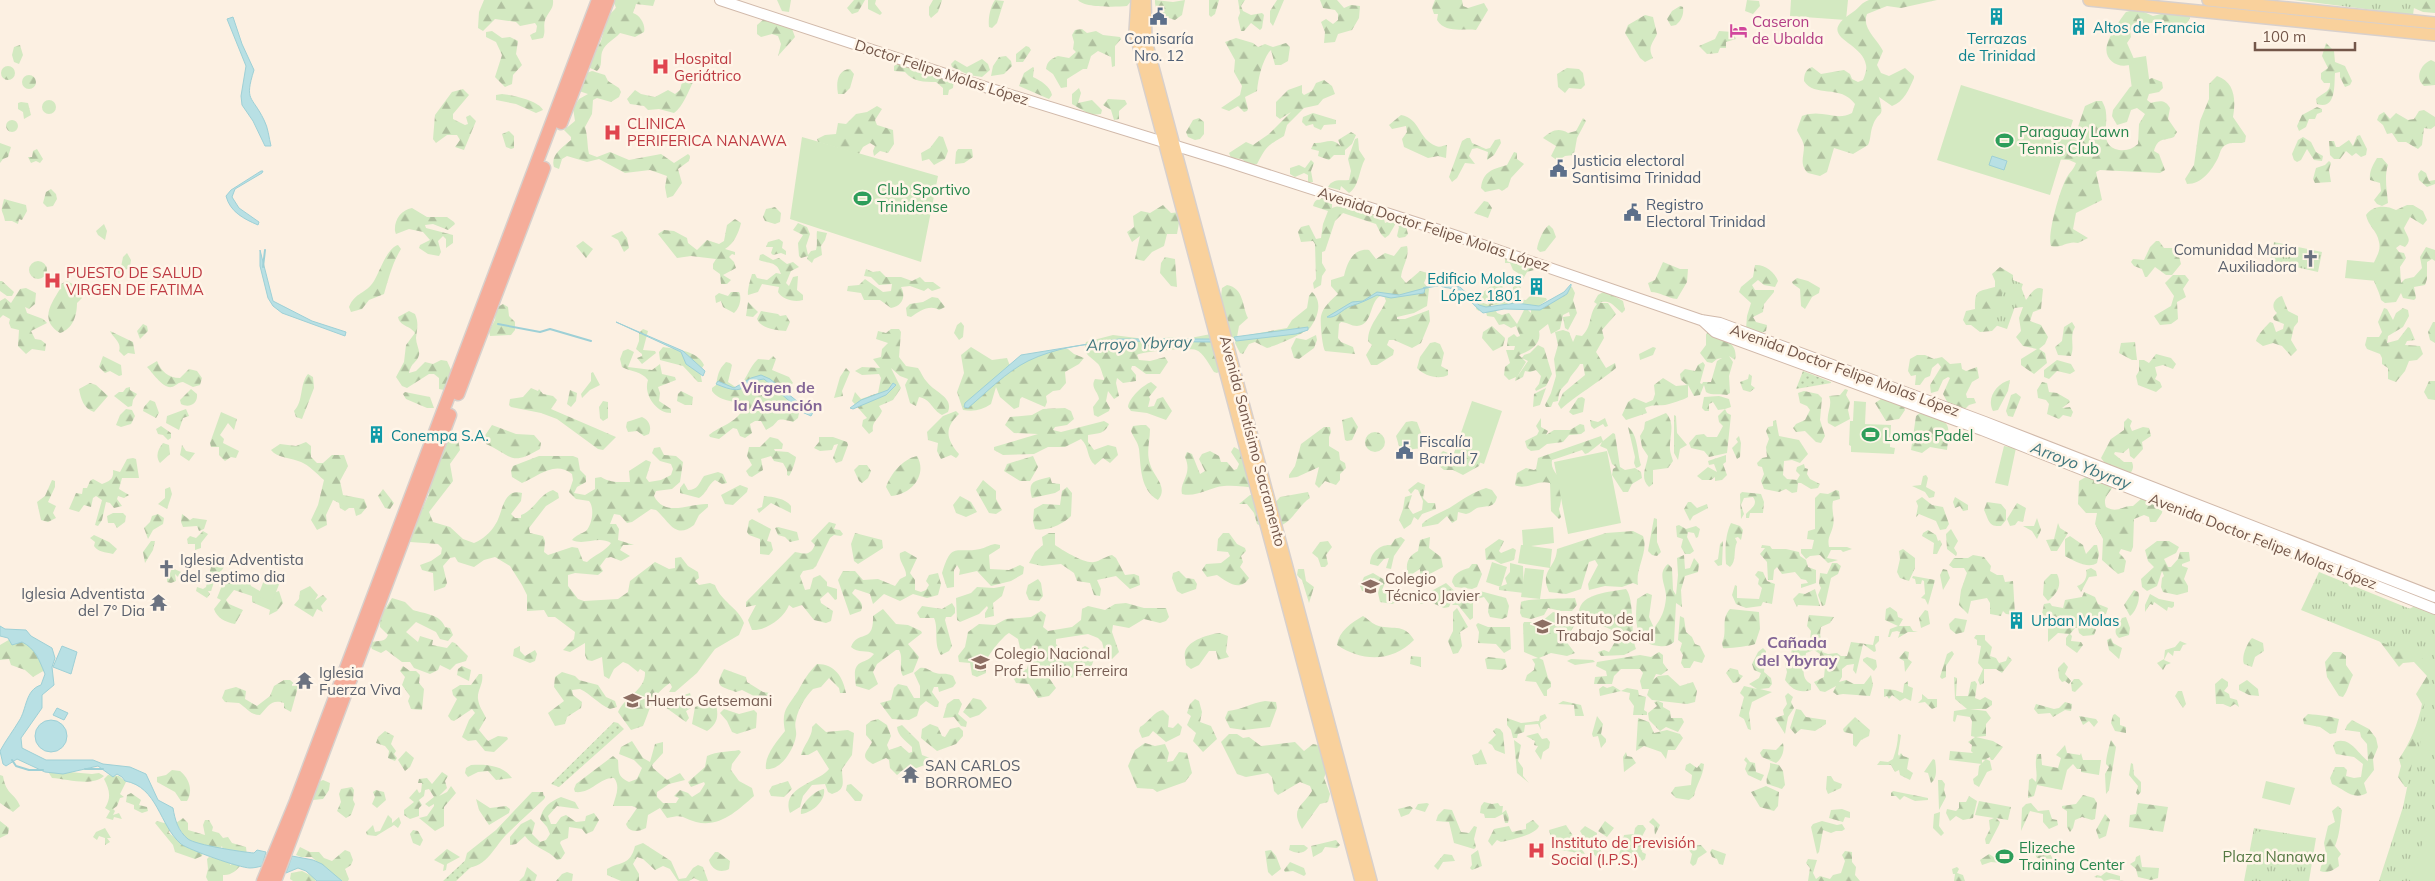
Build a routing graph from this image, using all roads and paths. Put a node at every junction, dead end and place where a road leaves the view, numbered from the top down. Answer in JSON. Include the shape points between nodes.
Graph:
{"nodes":[{"id":1,"x":598,"y":0,"type":"edge"},
{"id":2,"x":608,"y":0,"type":"edge"},
{"id":3,"x":720,"y":0,"type":"edge"},
{"id":4,"x":1136,"y":0,"type":"edge"},
{"id":5,"x":1145,"y":0,"type":"edge"},
{"id":6,"x":2090,"y":0,"type":"edge"},
{"id":7,"x":2208,"y":0,"type":"edge"},
{"id":8,"x":2435,"y":23,"type":"edge"},
{"id":9,"x":2435,"y":35,"type":"edge"},
{"id":10,"x":583,"y":54,"type":"junction"},
{"id":11,"x":1169,"y":145,"type":"junction"},
{"id":12,"x":1701,"y":320,"type":"junction"},
{"id":13,"x":1226,"y":356,"type":"junction"},
{"id":14,"x":441,"y":428,"type":"junction"},
{"id":15,"x":2435,"y":597,"type":"edge"},
{"id":16,"x":2435,"y":609,"type":"edge"},
{"id":17,"x":263,"y":881,"type":"edge"},
{"id":18,"x":275,"y":881,"type":"edge"},
{"id":19,"x":1361,"y":881,"type":"edge"},
{"id":20,"x":1371,"y":881,"type":"edge"}],
"edges":[{"from":1,"to":10,"type":"highway"},
{"from":2,"to":10,"type":"highway"},
{"from":3,"to":11,"type":"main road","name":"Doctor Felipe Molas López"},
{"from":4,"to":11,"type":"main road","name":"Avenida Santísimo Sacramento","via":[[1135,32]]},
{"from":5,"to":11,"type":"main road","name":"Avenida Santísimo Sacramento","via":[[1146,41]]},
{"from":6,"to":9,"type":"main road"},
{"from":7,"to":8,"type":"main road"},
{"from":10,"to":14,"type":"highway"},
{"from":11,"to":12,"type":"main road","name":"Avenida Doctor Felipe Molas López","via":[[1427,226]]},
{"from":11,"to":13,"type":"main road","name":"Avenida Santísimo Sacramento"},
{"from":12,"to":15,"type":"main road","name":"Avenida Doctor Felipe Molas López","via":[[1720,323],[1985,422]]},
{"from":12,"to":16,"type":"main road","name":"Avenida Doctor Felipe Molas López","via":[[1715,332],[1982,430]]},
{"from":13,"to":19,"type":"main road","name":"Avenida Santísimo Sacramento"},
{"from":13,"to":20,"type":"main road","name":"Avenida Santísimo Sacramento"},
{"from":14,"to":17,"type":"highway"},
{"from":14,"to":18,"type":"highway"}]}
